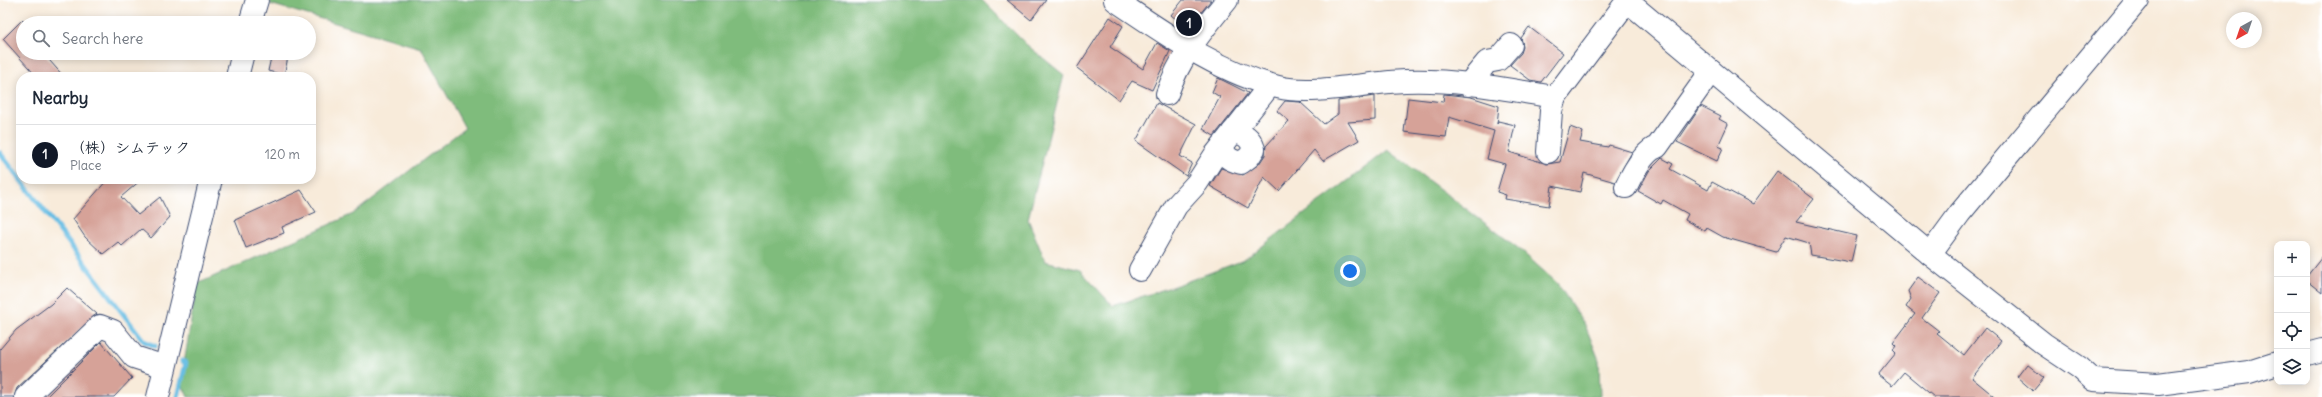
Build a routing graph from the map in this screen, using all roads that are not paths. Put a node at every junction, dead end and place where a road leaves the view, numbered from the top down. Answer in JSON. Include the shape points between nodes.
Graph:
{"nodes":[{"id":1,"x":257,"y":0,"type":"edge"},
{"id":2,"x":1115,"y":0,"type":"edge"},
{"id":3,"x":1227,"y":0,"type":"edge"},
{"id":4,"x":1627,"y":0,"type":"edge"},
{"id":5,"x":2138,"y":0,"type":"edge"},
{"id":6,"x":252,"y":16,"type":"edge"},
{"id":7,"x":1511,"y":45,"type":"dead end"},
{"id":8,"x":1188,"y":48,"type":"junction"},
{"id":9,"x":241,"y":60,"type":"edge"},
{"id":10,"x":1711,"y":71,"type":"junction"},
{"id":11,"x":238,"y":72,"type":"edge"},
{"id":12,"x":1270,"y":85,"type":"junction"},
{"id":13,"x":1468,"y":85,"type":"junction"},
{"id":14,"x":1167,"y":94,"type":"dead end"},
{"id":15,"x":1556,"y":97,"type":"junction"},
{"id":16,"x":1548,"y":152,"type":"dead end"},
{"id":17,"x":210,"y":184,"type":"edge"},
{"id":18,"x":1626,"y":187,"type":"dead end"},
{"id":19,"x":1930,"y":254,"type":"junction"},
{"id":20,"x":1140,"y":270,"type":"dead end"},
{"id":21,"x":2322,"y":350,"type":"edge"},
{"id":22,"x":2310,"y":353,"type":"edge"},
{"id":23,"x":2274,"y":364,"type":"edge"},
{"id":24,"x":165,"y":367,"type":"junction"},
{"id":25,"x":2096,"y":388,"type":"edge"},
{"id":26,"x":26,"y":397,"type":"edge"},
{"id":27,"x":158,"y":397,"type":"edge"}],
"edges":[{"from":1,"to":6,"type":"street"},
{"from":2,"to":8,"type":"street"},
{"from":3,"to":8,"type":"street"},
{"from":4,"to":10,"type":"street"},
{"from":4,"to":15,"type":"street"},
{"from":5,"to":19,"type":"street","via":[[1960,213]]},
{"from":7,"to":13,"type":"street","via":[[1498,60],[1487,62]]},
{"from":8,"to":12,"type":"street","via":[[1248,78]]},
{"from":8,"to":14,"type":"street","via":[[1175,71]]},
{"from":9,"to":11,"type":"street"},
{"from":10,"to":18,"type":"street","via":[[1657,146],[1639,162]]},
{"from":10,"to":19,"type":"street"},
{"from":12,"to":13,"type":"street","via":[[1299,91],[1407,81]]},
{"from":12,"to":20,"type":"street","via":[[1227,139],[1197,183],[1176,206]]},
{"from":13,"to":15,"type":"street"},
{"from":15,"to":16,"type":"street","via":[[1551,111]]},
{"from":17,"to":24,"type":"street"},
{"from":19,"to":25,"type":"street","via":[[2044,344],[2080,368]]},
{"from":21,"to":22,"type":"street"},
{"from":23,"to":25,"type":"street","via":[[2249,372],[2158,384]]},
{"from":24,"to":26,"type":"street","via":[[134,357],[114,331],[100,326]]},
{"from":24,"to":27,"type":"street"}]}
